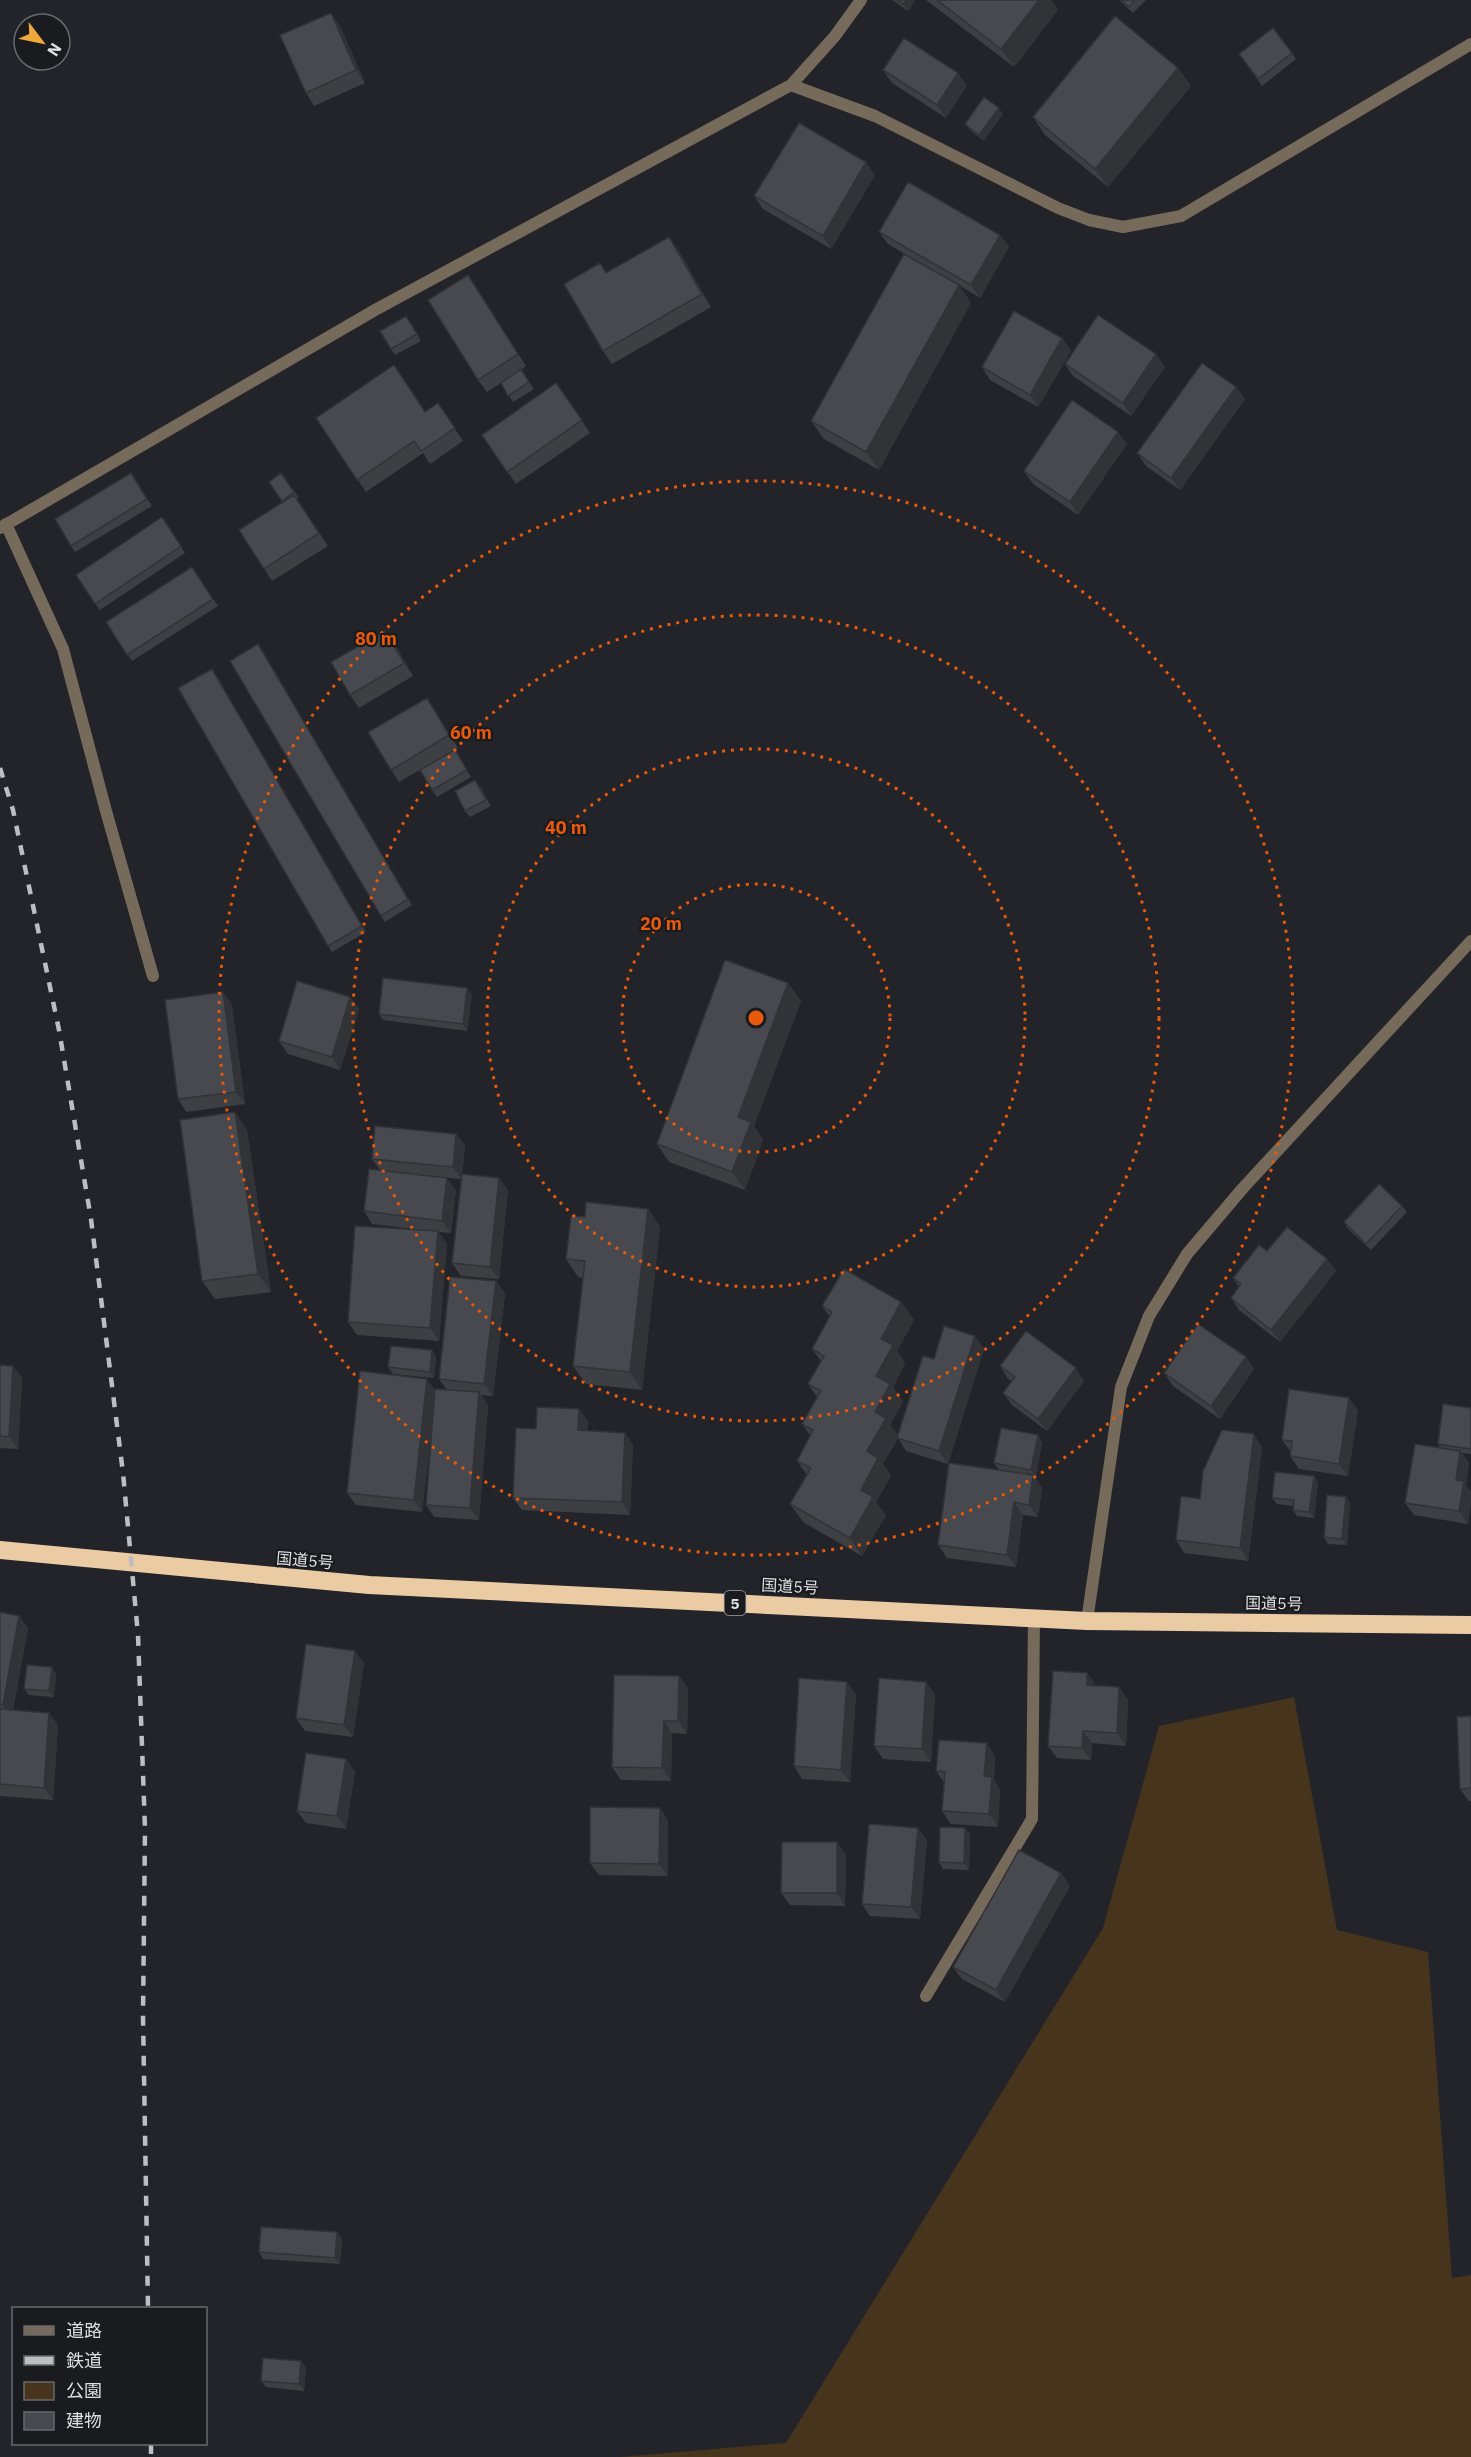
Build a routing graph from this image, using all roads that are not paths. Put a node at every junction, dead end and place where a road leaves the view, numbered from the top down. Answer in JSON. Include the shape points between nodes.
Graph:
{"nodes":[{"id":1,"x":861,"y":0,"type":"edge"},
{"id":2,"x":1471,"y":44,"type":"edge"},
{"id":3,"x":791,"y":85,"type":"junction"},
{"id":4,"x":3,"y":526,"type":"edge"},
{"id":5,"x":1471,"y":941,"type":"edge"},
{"id":6,"x":153,"y":976,"type":"dead end"},
{"id":7,"x":0,"y":1551,"type":"edge"},
{"id":8,"x":1034,"y":1618,"type":"junction"},
{"id":9,"x":1087,"y":1621,"type":"junction"},
{"id":10,"x":1471,"y":1625,"type":"edge"},
{"id":11,"x":926,"y":1996,"type":"dead end"}],
"edges":[{"from":1,"to":3,"type":"street"},
{"from":2,"to":3,"type":"street","via":[[1181,216],[1123,227],[1058,208],[875,116]]},
{"from":3,"to":4,"type":"street","via":[[375,310]]},
{"from":4,"to":6,"type":"street","via":[[63,649]]},
{"from":5,"to":9,"type":"street","via":[[1243,1188],[1187,1254],[1149,1316],[1121,1387]]},
{"from":7,"to":8,"type":"highway","name":"国道5号","number":"5","via":[[369,1586]]},
{"from":8,"to":9,"type":"highway","name":"国道5号","number":"5"},
{"from":8,"to":11,"type":"street","via":[[1032,1819]]},
{"from":9,"to":10,"type":"highway","name":"国道5号","number":"5"}]}
